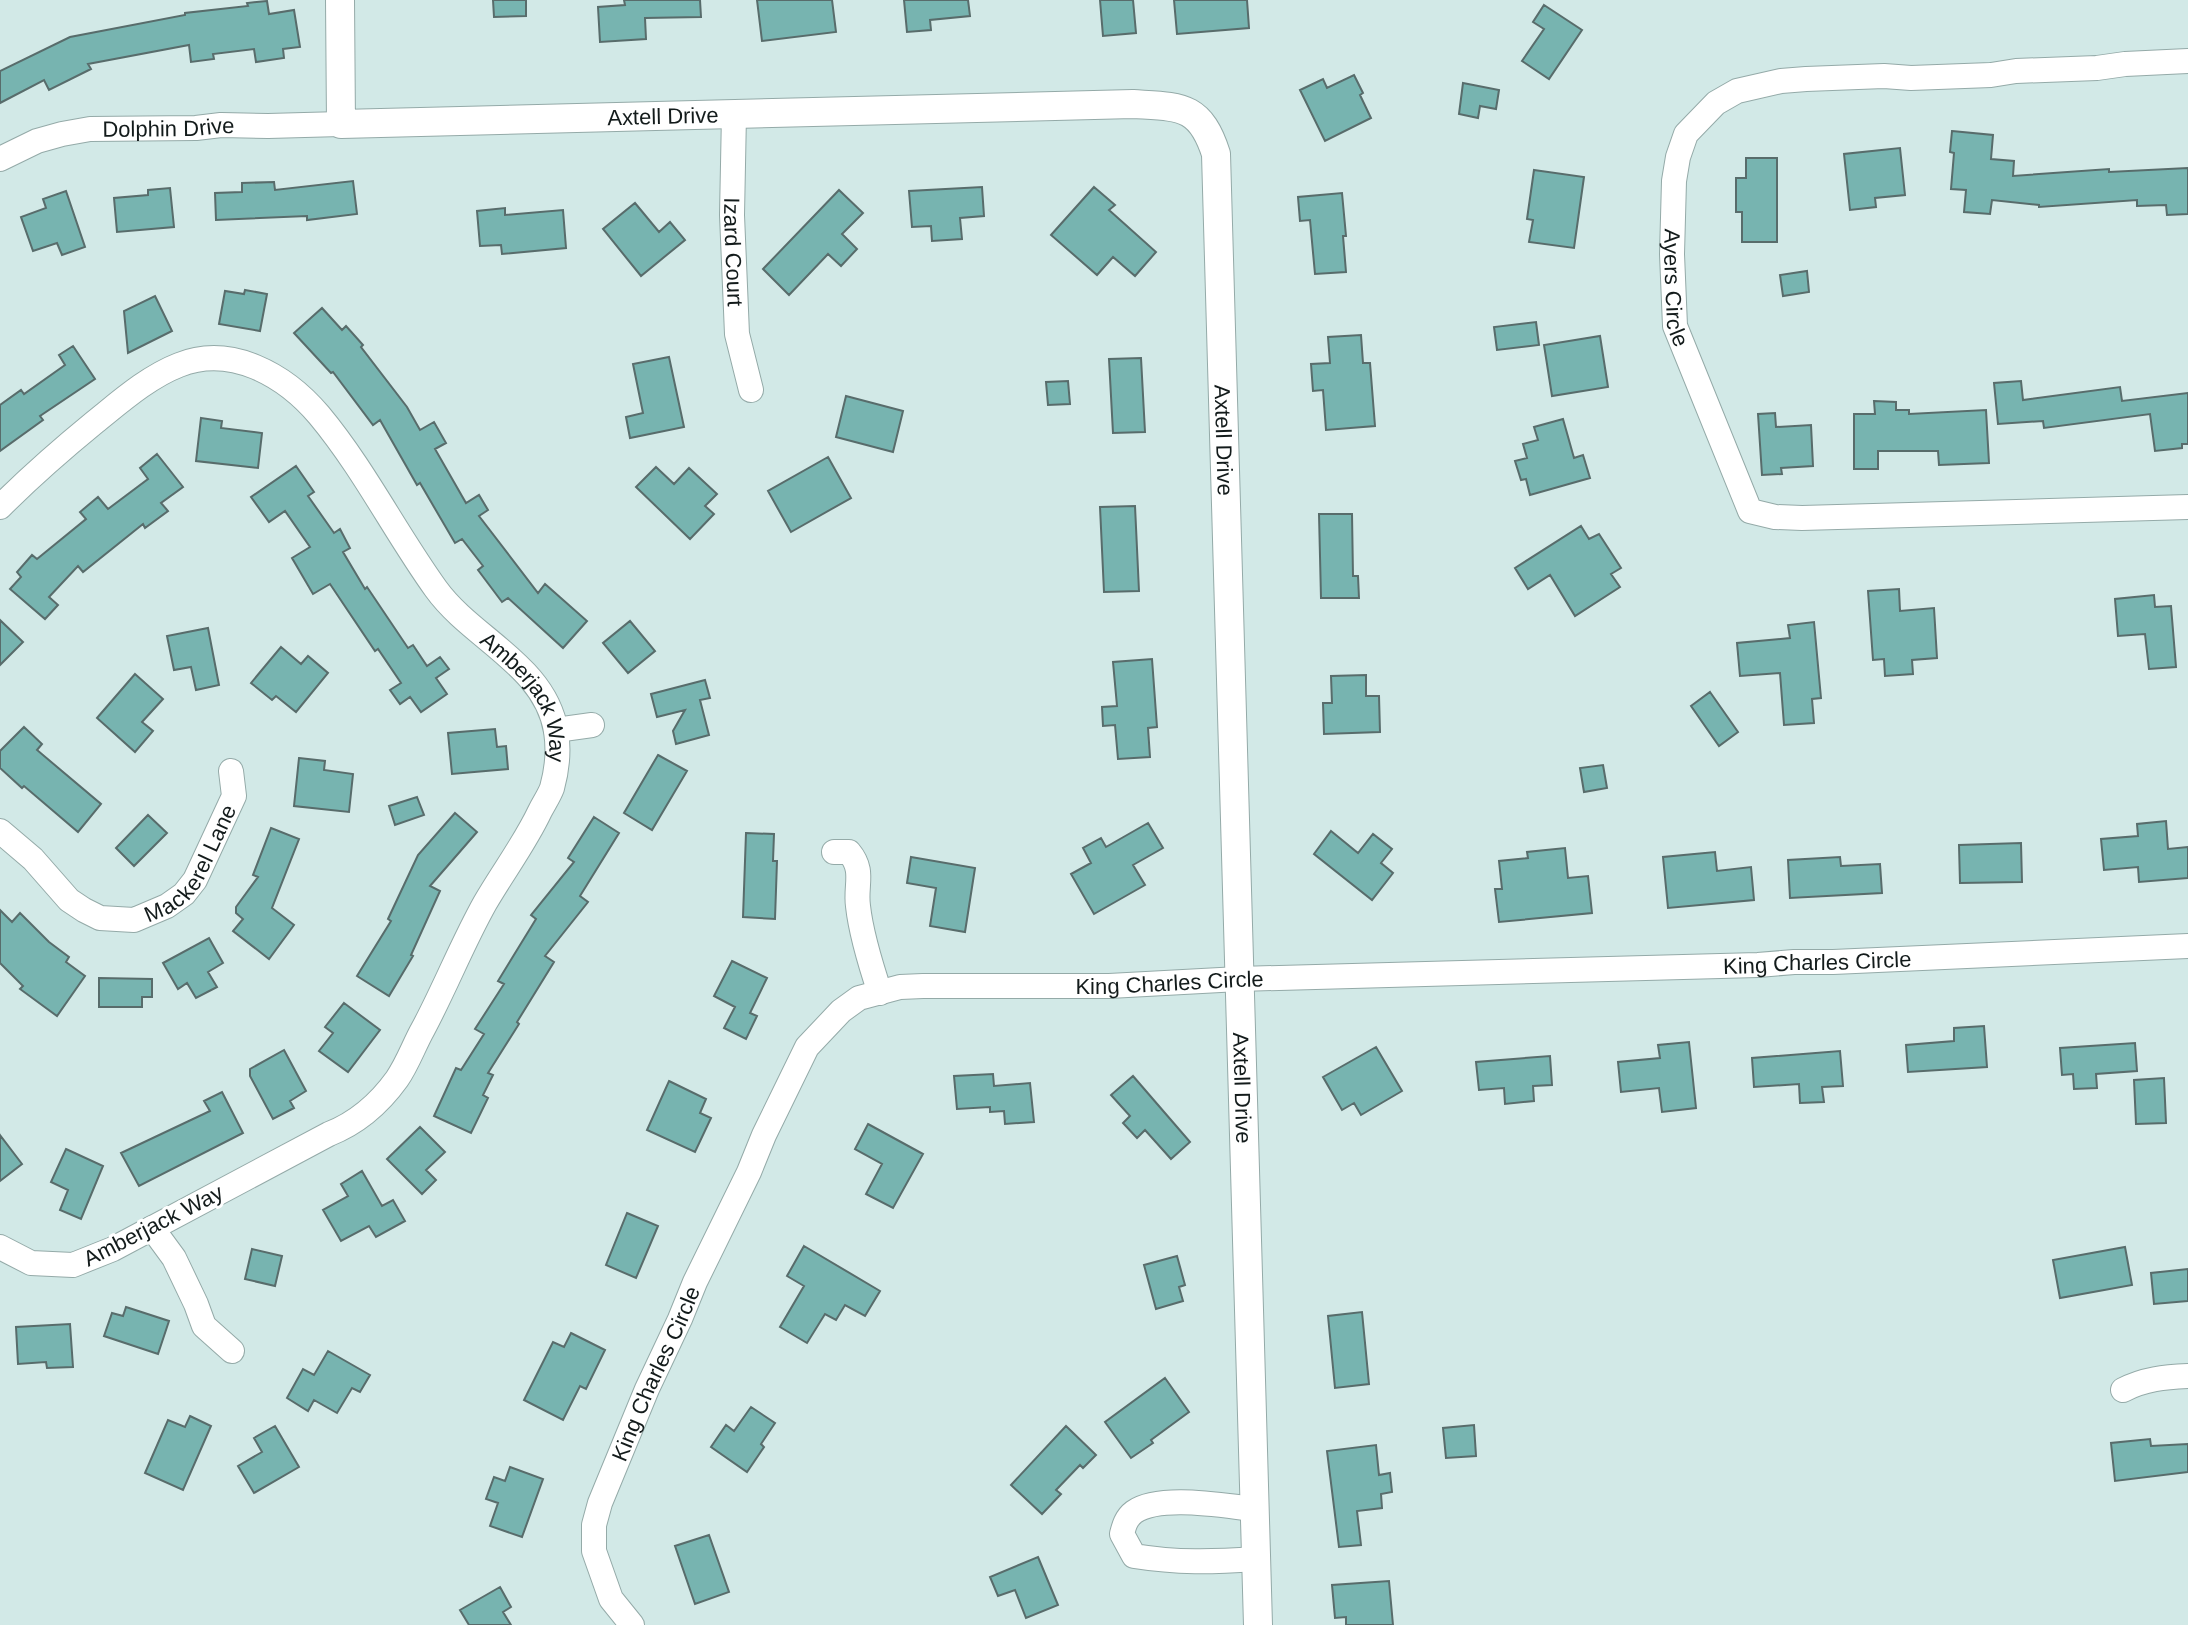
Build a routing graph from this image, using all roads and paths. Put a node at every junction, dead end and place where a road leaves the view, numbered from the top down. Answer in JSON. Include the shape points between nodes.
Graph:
{"nodes":[{"id":1,"x":340,"y":0,"type":"edge"},
{"id":2,"x":2188,"y":61,"type":"edge"},
{"id":3,"x":734,"y":114,"type":"junction"},
{"id":4,"x":341,"y":124,"type":"junction"},
{"id":5,"x":0,"y":159,"type":"edge"},
{"id":6,"x":751,"y":390,"type":"dead end"},
{"id":7,"x":0,"y":507,"type":"edge"},
{"id":8,"x":2188,"y":507,"type":"edge"},
{"id":9,"x":592,"y":725,"type":"dead end"},
{"id":10,"x":556,"y":730,"type":"junction"},
{"id":11,"x":231,"y":771,"type":"dead end"},
{"id":12,"x":0,"y":831,"type":"edge"},
{"id":13,"x":834,"y":852,"type":"dead end"},
{"id":14,"x":2188,"y":946,"type":"edge"},
{"id":15,"x":1239,"y":979,"type":"junction"},
{"id":16,"x":880,"y":993,"type":"junction"},
{"id":17,"x":152,"y":1228,"type":"junction"},
{"id":18,"x":0,"y":1247,"type":"edge"},
{"id":19,"x":232,"y":1351,"type":"dead end"},
{"id":20,"x":2188,"y":1376,"type":"edge"},
{"id":21,"x":2123,"y":1390,"type":"dead end"},
{"id":22,"x":1255,"y":1509,"type":"junction"},
{"id":23,"x":1256,"y":1559,"type":"junction"},
{"id":24,"x":632,"y":1625,"type":"edge"},
{"id":25,"x":1258,"y":1625,"type":"edge"}],
"edges":[{"from":1,"to":4,"type":"street"},
{"from":2,"to":8,"type":"street","name":"Ayers Circle","via":[[1991,75],[1806,79],[1737,91],[1716,103],[1686,134],[1674,181],[1672,254],[1675,326],[1750,511],[1802,518]]},
{"from":3,"to":4,"type":"street","name":"Axtell Drive"},
{"from":3,"to":6,"type":"street","name":"Izard Court","via":[[737,334]]},
{"from":3,"to":15,"type":"street","name":"Axtell Drive","via":[[1133,104],[1182,109],[1200,120],[1209,134],[1216,154]]},
{"from":4,"to":5,"type":"street","name":"Dolphin Drive","via":[[90,129],[37,141]]},
{"from":7,"to":10,"type":"street","name":"Amberjack Way","via":[[65,446],[159,375],[203,360],[248,362],[304,398],[443,599],[528,674],[550,709]]},
{"from":9,"to":10,"type":"street"},
{"from":10,"to":17,"type":"street","name":"Amberjack Way","via":[[551,790],[472,928],[407,1063],[374,1107]]},
{"from":11,"to":12,"type":"street","name":"Mackerel Lane","via":[[234,796],[195,880],[167,906],[134,920],[100,918],[84,910]]},
{"from":13,"to":16,"type":"street","via":[[849,852],[856,861],[857,905]]},
{"from":14,"to":15,"type":"street","name":"King Charles Circle","via":[[1758,965]]},
{"from":15,"to":16,"type":"street","name":"King Charles Circle","via":[[1109,986],[923,986]]},
{"from":15,"to":22,"type":"street","name":"Axtell Drive"},
{"from":16,"to":24,"type":"street","name":"King Charles Circle","via":[[859,998],[841,1011],[807,1047],[695,1282],[600,1503],[594,1551],[611,1599]]},
{"from":17,"to":18,"type":"street","name":"Amberjack Way","via":[[73,1265],[31,1263]]},
{"from":17,"to":19,"type":"street","via":[[174,1258],[204,1326]]},
{"from":20,"to":21,"type":"street","via":[[2163,1376]]},
{"from":22,"to":23,"type":"street","name":"Axtell Drive"},
{"from":22,"to":23,"type":"street","via":[[1156,1504],[1133,1513],[1122,1534],[1134,1556],[1172,1562]]},
{"from":23,"to":25,"type":"street","name":"Axtell Drive"}]}
